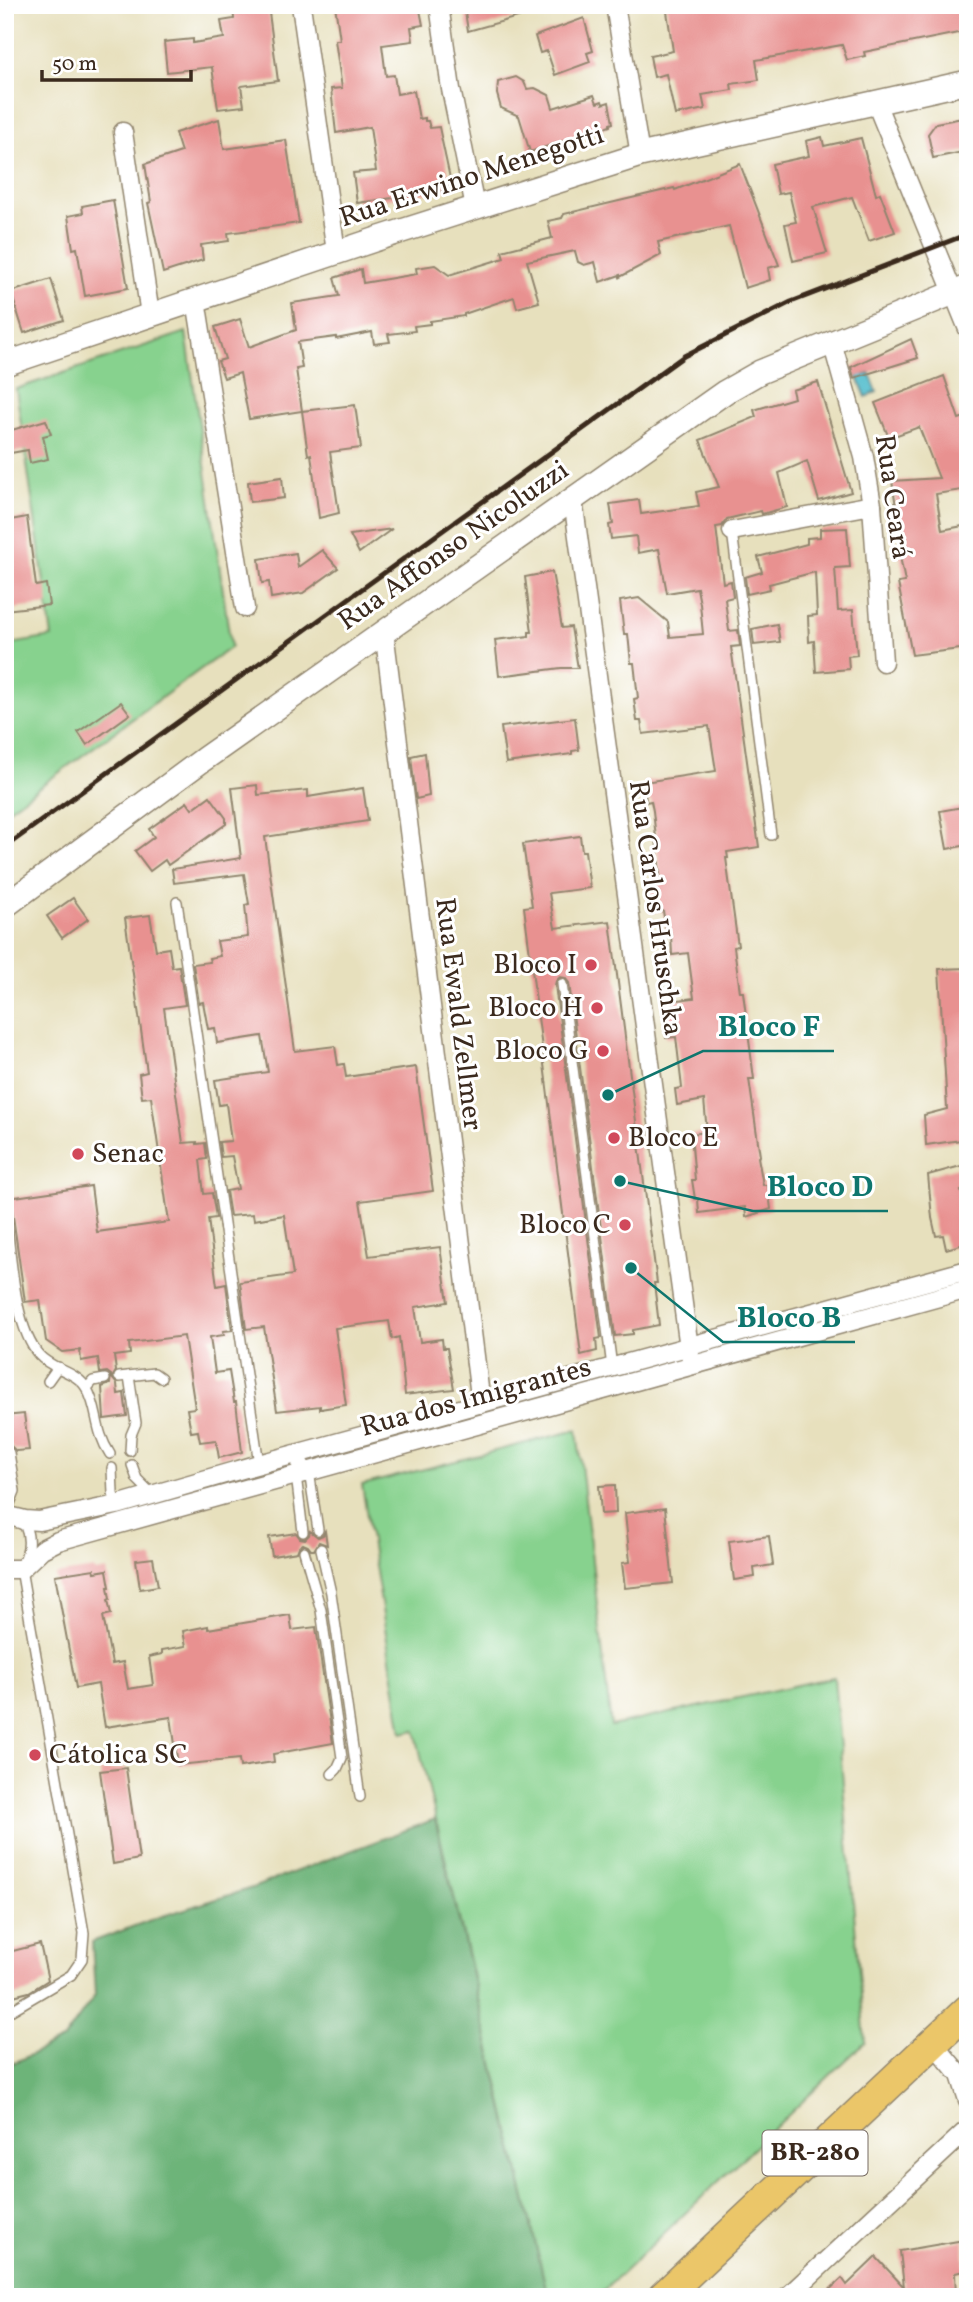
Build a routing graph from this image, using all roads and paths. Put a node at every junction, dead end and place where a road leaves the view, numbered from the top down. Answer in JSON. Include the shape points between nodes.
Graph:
{"nodes":[{"id":1,"x":301,"y":5,"type":"edge"},
{"id":2,"x":439,"y":5,"type":"edge"},
{"id":3,"x":615,"y":5,"type":"edge"},
{"id":4,"x":968,"y":82,"type":"edge"},
{"id":5,"x":876,"y":103,"type":"junction"},
{"id":6,"x":123,"y":132,"type":"dead end"},
{"id":7,"x":640,"y":155,"type":"junction"},
{"id":8,"x":475,"y":207,"type":"junction"},
{"id":9,"x":336,"y":253,"type":"junction"},
{"id":10,"x":960,"y":290,"type":"edge"},
{"id":11,"x":196,"y":300,"type":"junction"},
{"id":12,"x":150,"y":315,"type":"junction"},
{"id":13,"x":968,"y":329,"type":"edge"},
{"id":14,"x":832,"y":342,"type":"junction"},
{"id":15,"x":5,"y":364,"type":"edge"},
{"id":16,"x":573,"y":499,"type":"junction"},
{"id":17,"x":872,"y":505,"type":"junction"},
{"id":18,"x":732,"y":531,"type":"joint"},
{"id":19,"x":246,"y":608,"type":"dead end"},
{"id":20,"x":384,"y":631,"type":"junction"},
{"id":21,"x":883,"y":662,"type":"dead end"},
{"id":22,"x":771,"y":835,"type":"dead end"},
{"id":23,"x":177,"y":902,"type":"dead end"},
{"id":24,"x":5,"y":906,"type":"edge"},
{"id":25,"x":562,"y":984,"type":"dead end"},
{"id":26,"x":5,"y":1210,"type":"edge"},
{"id":27,"x":968,"y":1270,"type":"edge"},
{"id":28,"x":968,"y":1289,"type":"edge"},
{"id":29,"x":821,"y":1320,"type":"junction"},
{"id":30,"x":689,"y":1346,"type":"junction"},
{"id":31,"x":692,"y":1365,"type":"junction"},
{"id":32,"x":58,"y":1367,"type":"junction"},
{"id":33,"x":612,"y":1367,"type":"junction"},
{"id":34,"x":161,"y":1378,"type":"dead end"},
{"id":35,"x":105,"y":1379,"type":"dead end"},
{"id":36,"x":48,"y":1381,"type":"dead end"},
{"id":37,"x":87,"y":1388,"type":"junction"},
{"id":38,"x":481,"y":1404,"type":"junction"},
{"id":39,"x":130,"y":1451,"type":"dead end"},
{"id":40,"x":9,"y":1453,"type":"dead end"},
{"id":41,"x":110,"y":1454,"type":"dead end"},
{"id":42,"x":298,"y":1454,"type":"junction"},
{"id":43,"x":259,"y":1464,"type":"junction"},
{"id":44,"x":132,"y":1465,"type":"dead end"},
{"id":45,"x":112,"y":1468,"type":"dead end"},
{"id":46,"x":302,"y":1473,"type":"junction"},
{"id":47,"x":153,"y":1495,"type":"junction"},
{"id":48,"x":117,"y":1505,"type":"junction"},
{"id":49,"x":6,"y":1516,"type":"edge"},
{"id":50,"x":124,"y":1523,"type":"junction"},
{"id":51,"x":318,"y":1530,"type":"dead end"},
{"id":52,"x":303,"y":1532,"type":"dead end"},
{"id":53,"x":321,"y":1549,"type":"dead end"},
{"id":54,"x":304,"y":1551,"type":"dead end"},
{"id":55,"x":10,"y":1567,"type":"edge"},
{"id":56,"x":332,"y":1774,"type":"dead end"},
{"id":57,"x":360,"y":1797,"type":"dead end"},
{"id":58,"x":968,"y":2010,"type":"edge"},
{"id":59,"x":5,"y":2014,"type":"edge"},
{"id":60,"x":933,"y":2043,"type":"junction"},
{"id":61,"x":968,"y":2100,"type":"edge"},
{"id":62,"x":968,"y":2129,"type":"edge"},
{"id":63,"x":663,"y":2297,"type":"edge"},
{"id":64,"x":787,"y":2297,"type":"edge"}],
"edges":[{"from":1,"to":9,"type":"street"},
{"from":2,"to":8,"type":"street"},
{"from":3,"to":7,"type":"street"},
{"from":4,"to":5,"type":"street","name":"Rua Erwino Menegotti"},
{"from":5,"to":7,"type":"street","name":"Rua Erwino Menegotti"},
{"from":5,"to":10,"type":"street"},
{"from":6,"to":12,"type":"street"},
{"from":7,"to":8,"type":"street","name":"Rua Erwino Menegotti"},
{"from":8,"to":9,"type":"street","name":"Rua Erwino Menegotti"},
{"from":9,"to":11,"type":"street","name":"Rua Erwino Menegotti"},
{"from":10,"to":13,"type":"street"},
{"from":10,"to":14,"type":"street","name":"Rua Affonso Nicoluzzi"},
{"from":11,"to":12,"type":"street","name":"Rua Erwino Menegotti"},
{"from":11,"to":19,"type":"street"},
{"from":12,"to":15,"type":"street","name":"Rua Erwino Menegotti"},
{"from":14,"to":16,"type":"street","name":"Rua Affonso Nicoluzzi","via":[[725,392]]},
{"from":14,"to":17,"type":"street","name":"Rua Ceará","via":[[864,457]]},
{"from":16,"to":20,"type":"street","name":"Rua Affonso Nicoluzzi"},
{"from":16,"to":30,"type":"street","name":"Rua Carlos Hruschka"},
{"from":17,"to":18,"type":"street"},
{"from":17,"to":21,"type":"street","name":"Rua Ceará"},
{"from":18,"to":22,"type":"lane"},
{"from":20,"to":24,"type":"street","name":"Rua Affonso Nicoluzzi"},
{"from":20,"to":38,"type":"street","name":"Rua Ewald Zellmer"},
{"from":23,"to":43,"type":"lane"},
{"from":25,"to":33,"type":"lane"},
{"from":26,"to":32,"type":"lane","via":[[23,1325],[41,1358]]},
{"from":27,"to":29,"type":"street","name":"Rua dos Imigrantes"},
{"from":28,"to":29,"type":"street","name":"Rua dos Imigrantes"},
{"from":29,"to":30,"type":"street","name":"Rua dos Imigrantes"},
{"from":29,"to":31,"type":"street","name":"Rua dos Imigrantes"},
{"from":30,"to":31,"type":"street","name":"Rua Carlos Hruschka"},
{"from":30,"to":33,"type":"street","name":"Rua dos Imigrantes"},
{"from":31,"to":46,"type":"street","name":"Rua dos Imigrantes"},
{"from":32,"to":36,"type":"lane"},
{"from":32,"to":37,"type":"lane"},
{"from":33,"to":38,"type":"street","name":"Rua dos Imigrantes"},
{"from":34,"to":39,"type":"lane","via":[[154,1373],[124,1377],[136,1423]]},
{"from":35,"to":37,"type":"lane","via":[[93,1381]]},
{"from":37,"to":41,"type":"lane","via":[[102,1442]]},
{"from":38,"to":42,"type":"street","name":"Rua dos Imigrantes"},
{"from":40,"to":49,"type":"lane","via":[[15,1491]]},
{"from":42,"to":43,"type":"street","name":"Rua dos Imigrantes"},
{"from":42,"to":46,"type":"lane"},
{"from":43,"to":47,"type":"street","name":"Rua dos Imigrantes"},
{"from":44,"to":47,"type":"lane"},
{"from":45,"to":48,"type":"lane"},
{"from":46,"to":50,"type":"street","name":"Rua dos Imigrantes"},
{"from":46,"to":51,"type":"lane"},
{"from":46,"to":52,"type":"lane"},
{"from":47,"to":48,"type":"street","name":"Rua dos Imigrantes"},
{"from":48,"to":49,"type":"street","name":"Rua dos Imigrantes","via":[[39,1521]]},
{"from":48,"to":50,"type":"lane"},
{"from":49,"to":55,"type":"lane","via":[[25,1526],[28,1533],[29,1548]]},
{"from":50,"to":55,"type":"street","name":"Rua dos Imigrantes","via":[[58,1541]]},
{"from":53,"to":57,"type":"lane"},
{"from":54,"to":56,"type":"lane","via":[[321,1610],[342,1759]]},
{"from":55,"to":59,"type":"lane","via":[[84,1933],[82,1959],[72,1975]]},
{"from":58,"to":60,"type":"highway","number":"BR-280"},
{"from":60,"to":61,"type":"street","via":[[960,2075]]},
{"from":60,"to":63,"type":"highway","number":"BR-280"},
{"from":62,"to":64,"type":"street"}]}
